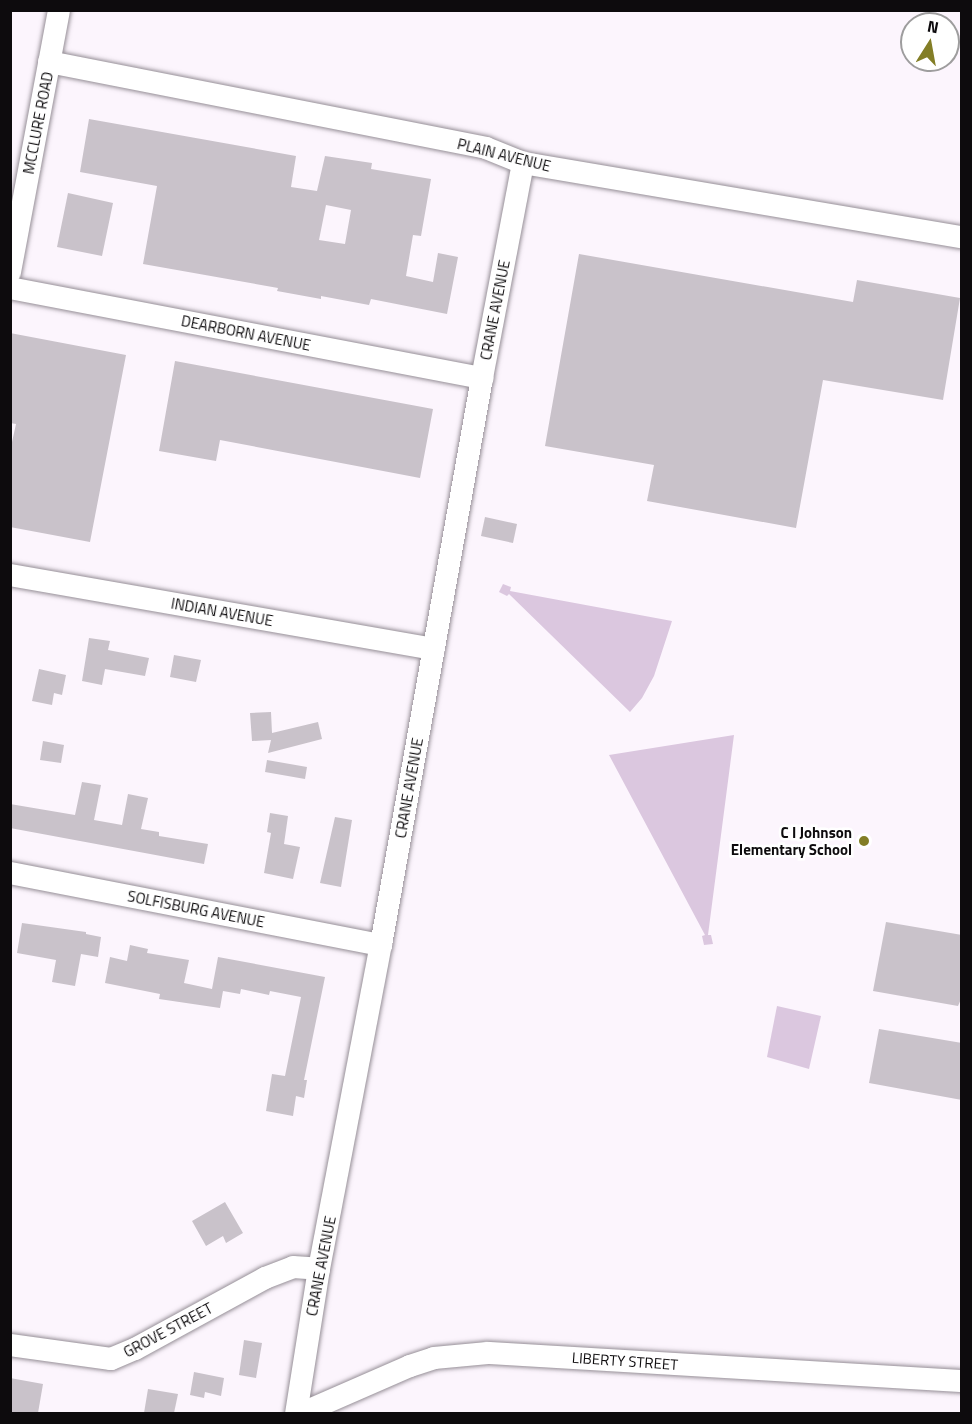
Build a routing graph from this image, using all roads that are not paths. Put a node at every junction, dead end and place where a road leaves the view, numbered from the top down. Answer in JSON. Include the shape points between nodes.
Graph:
{"nodes":[{"id":1,"x":59,"y":10,"type":"edge"},
{"id":2,"x":49,"y":62,"type":"junction"},
{"id":3,"x":523,"y":163,"type":"junction"},
{"id":4,"x":962,"y":237,"type":"edge"},
{"id":5,"x":10,"y":272,"type":"edge"},
{"id":6,"x":10,"y":288,"type":"edge"},
{"id":7,"x":482,"y":378,"type":"junction"},
{"id":8,"x":10,"y":575,"type":"edge"},
{"id":9,"x":434,"y":649,"type":"junction"},
{"id":10,"x":10,"y":873,"type":"edge"},
{"id":11,"x":381,"y":945,"type":"junction"},
{"id":12,"x":319,"y":1269,"type":"junction"},
{"id":13,"x":10,"y":1345,"type":"edge"},
{"id":14,"x":962,"y":1381,"type":"edge"},
{"id":15,"x":298,"y":1413,"type":"edge"}],
"edges":[{"from":1,"to":2,"type":"street","name":"MCCLURE ROAD"},
{"from":2,"to":3,"type":"street","name":"PLAIN AVENUE","via":[[486,148]]},
{"from":2,"to":5,"type":"street","name":"MCCLURE ROAD"},
{"from":3,"to":4,"type":"street","name":"PLAIN AVENUE"},
{"from":3,"to":7,"type":"street","name":"CRANE AVENUE"},
{"from":6,"to":7,"type":"street","name":"DEARBORN AVENUE"},
{"from":7,"to":9,"type":"street","name":"CRANE AVENUE"},
{"from":8,"to":9,"type":"street","name":"INDIAN AVENUE"},
{"from":9,"to":11,"type":"street","name":"CRANE AVENUE"},
{"from":10,"to":11,"type":"street","name":"SOLFISBURG AVENUE"},
{"from":11,"to":12,"type":"street","name":"CRANE AVENUE"},
{"from":12,"to":13,"type":"street","name":"GROVE STREET","via":[[293,1267],[265,1278],[111,1359]]},
{"from":12,"to":15,"type":"street","name":"CRANE AVENUE"},
{"from":14,"to":15,"type":"street","name":"LIBERTY STREET","via":[[488,1353],[410,1366]]}]}
